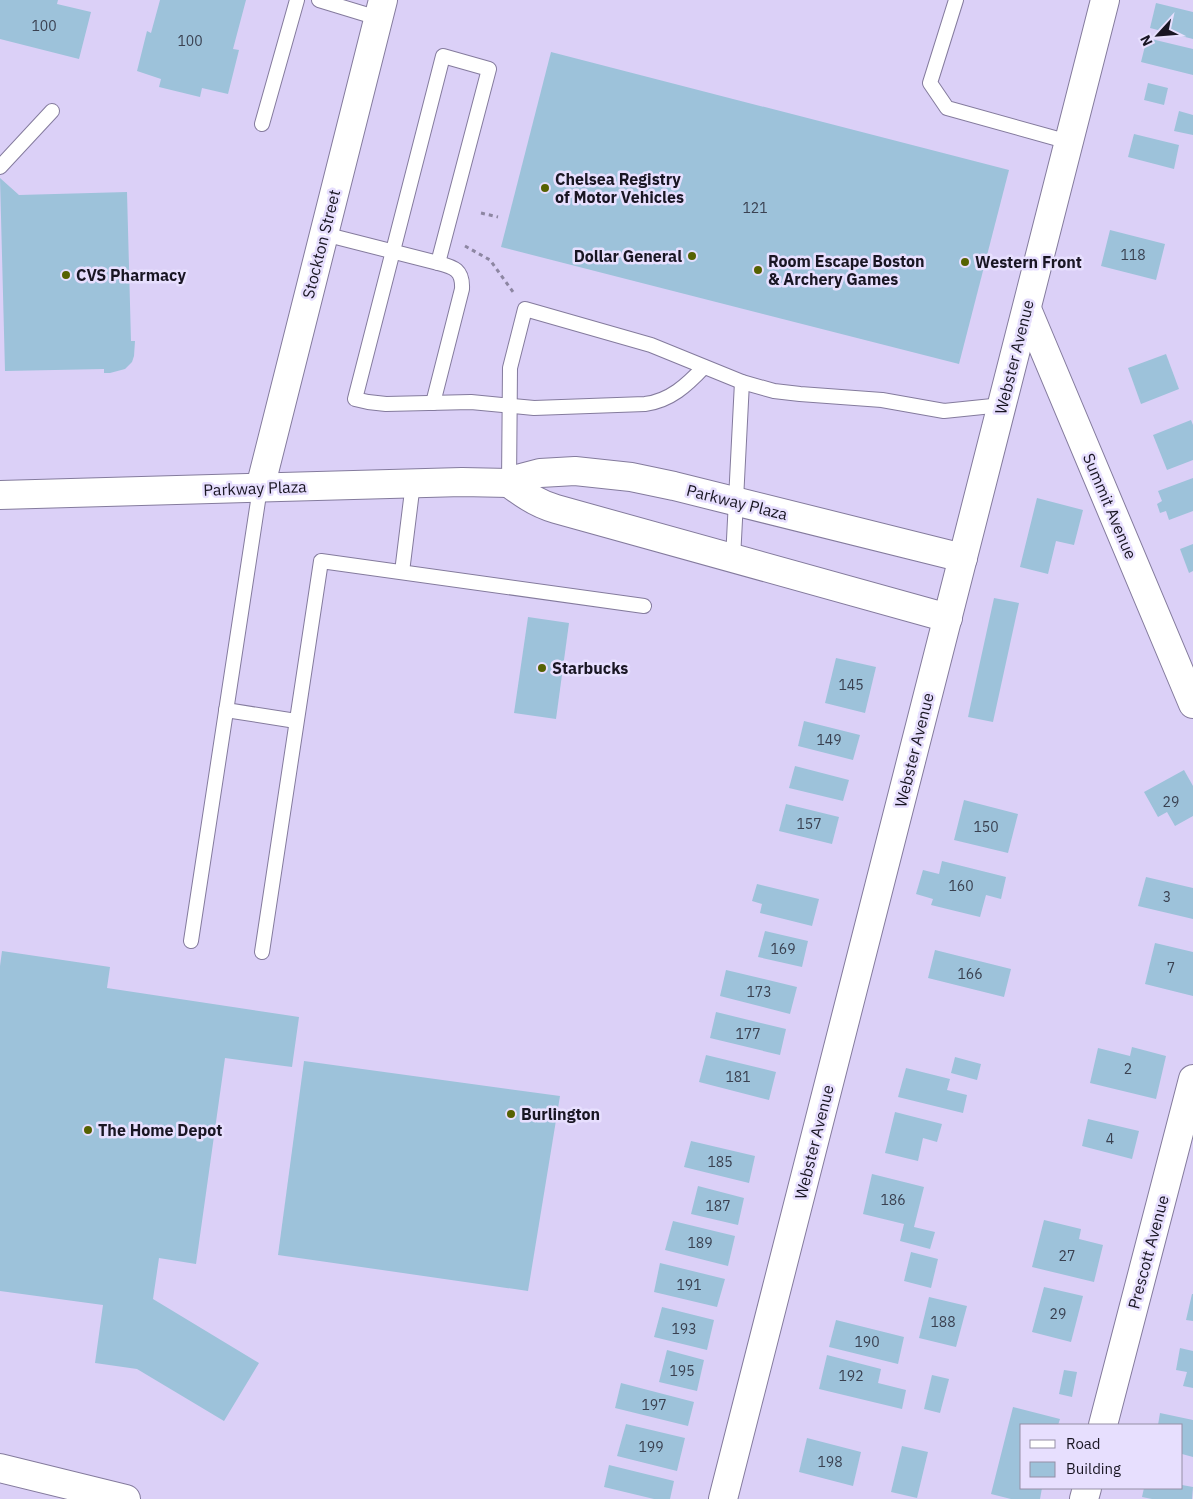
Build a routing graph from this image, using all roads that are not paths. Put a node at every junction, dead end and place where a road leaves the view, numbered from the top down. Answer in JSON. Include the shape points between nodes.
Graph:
{"nodes":[{"id":1,"x":297,"y":0,"type":"edge"},
{"id":2,"x":319,"y":0,"type":"edge"},
{"id":3,"x":956,"y":0,"type":"edge"},
{"id":4,"x":1105,"y":0,"type":"edge"},
{"id":5,"x":380,"y":9,"type":"edge"},
{"id":6,"x":52,"y":111,"type":"dead end"},
{"id":7,"x":262,"y":124,"type":"dead end"},
{"id":8,"x":1069,"y":142,"type":"junction"},
{"id":9,"x":0,"y":167,"type":"edge"},
{"id":10,"x":324,"y":234,"type":"junction"},
{"id":11,"x":393,"y":252,"type":"junction"},
{"id":12,"x":438,"y":263,"type":"junction"},
{"id":13,"x":1026,"y":309,"type":"junction"},
{"id":14,"x":704,"y":367,"type":"junction"},
{"id":15,"x":742,"y":382,"type":"junction"},
{"id":16,"x":433,"y":403,"type":"junction"},
{"id":17,"x":1002,"y":404,"type":"junction"},
{"id":18,"x":509,"y":406,"type":"junction"},
{"id":19,"x":413,"y":484,"type":"junction"},
{"id":20,"x":509,"y":484,"type":"junction"},
{"id":21,"x":260,"y":488,"type":"junction"},
{"id":22,"x":0,"y":495,"type":"edge"},
{"id":23,"x":736,"y":502,"type":"junction"},
{"id":24,"x":963,"y":558,"type":"junction"},
{"id":25,"x":733,"y":559,"type":"junction"},
{"id":26,"x":402,"y":572,"type":"junction"},
{"id":27,"x":644,"y":606,"type":"dead end"},
{"id":28,"x":948,"y":618,"type":"junction"},
{"id":29,"x":1193,"y":704,"type":"edge"},
{"id":30,"x":226,"y":710,"type":"junction"},
{"id":31,"x":296,"y":721,"type":"junction"},
{"id":32,"x":191,"y":942,"type":"dead end"},
{"id":33,"x":262,"y":952,"type":"dead end"},
{"id":34,"x":1193,"y":1079,"type":"edge"},
{"id":35,"x":1103,"y":1424,"type":"edge"},
{"id":36,"x":0,"y":1468,"type":"edge"},
{"id":37,"x":113,"y":1497,"type":"edge"},
{"id":38,"x":723,"y":1499,"type":"edge"}],
"edges":[{"from":1,"to":7,"type":"lane"},
{"from":2,"to":5,"type":"lane"},
{"from":3,"to":8,"type":"lane","via":[[930,83],[947,108]]},
{"from":4,"to":8,"type":"street","name":"Webster Avenue"},
{"from":5,"to":10,"type":"street","name":"Stockton Street"},
{"from":6,"to":9,"type":"lane"},
{"from":8,"to":13,"type":"street","name":"Webster Avenue"},
{"from":10,"to":11,"type":"lane"},
{"from":10,"to":21,"type":"street","name":"Stockton Street"},
{"from":11,"to":12,"type":"lane"},
{"from":11,"to":12,"type":"lane","via":[[443,56],[490,69]]},
{"from":11,"to":16,"type":"lane","via":[[355,398],[377,403]]},
{"from":12,"to":16,"type":"lane","via":[[458,270],[463,285]]},
{"from":13,"to":17,"type":"street","name":"Webster Avenue"},
{"from":13,"to":29,"type":"street","name":"Summit Avenue"},
{"from":14,"to":15,"type":"lane"},
{"from":14,"to":18,"type":"lane","via":[[674,394],[655,403],[563,408]]},
{"from":14,"to":18,"type":"lane","via":[[651,345],[525,310],[510,368]]},
{"from":15,"to":17,"type":"lane","via":[[774,391],[882,400],[944,411]]},
{"from":15,"to":23,"type":"lane"},
{"from":16,"to":18,"type":"lane"},
{"from":17,"to":24,"type":"street","name":"Webster Avenue"},
{"from":18,"to":20,"type":"lane"},
{"from":19,"to":20,"type":"street","name":"Parkway Plaza"},
{"from":19,"to":21,"type":"street","name":"Parkway Plaza"},
{"from":19,"to":26,"type":"lane"},
{"from":20,"to":23,"type":"street","name":"Parkway Plaza","via":[[540,473],[588,472],[640,479]]},
{"from":20,"to":25,"type":"street","via":[[546,506]]},
{"from":21,"to":22,"type":"street","name":"Parkway Plaza"},
{"from":21,"to":30,"type":"lane"},
{"from":23,"to":24,"type":"street","name":"Parkway Plaza"},
{"from":23,"to":25,"type":"lane"},
{"from":24,"to":28,"type":"street","name":"Webster Avenue"},
{"from":25,"to":28,"type":"street"},
{"from":26,"to":27,"type":"lane"},
{"from":26,"to":31,"type":"lane","via":[[321,561]]},
{"from":28,"to":38,"type":"street","name":"Webster Avenue"},
{"from":30,"to":31,"type":"lane"},
{"from":30,"to":32,"type":"lane"},
{"from":31,"to":33,"type":"lane"},
{"from":34,"to":35,"type":"street","name":"Prescott Avenue"},
{"from":36,"to":37,"type":"street"}]}
